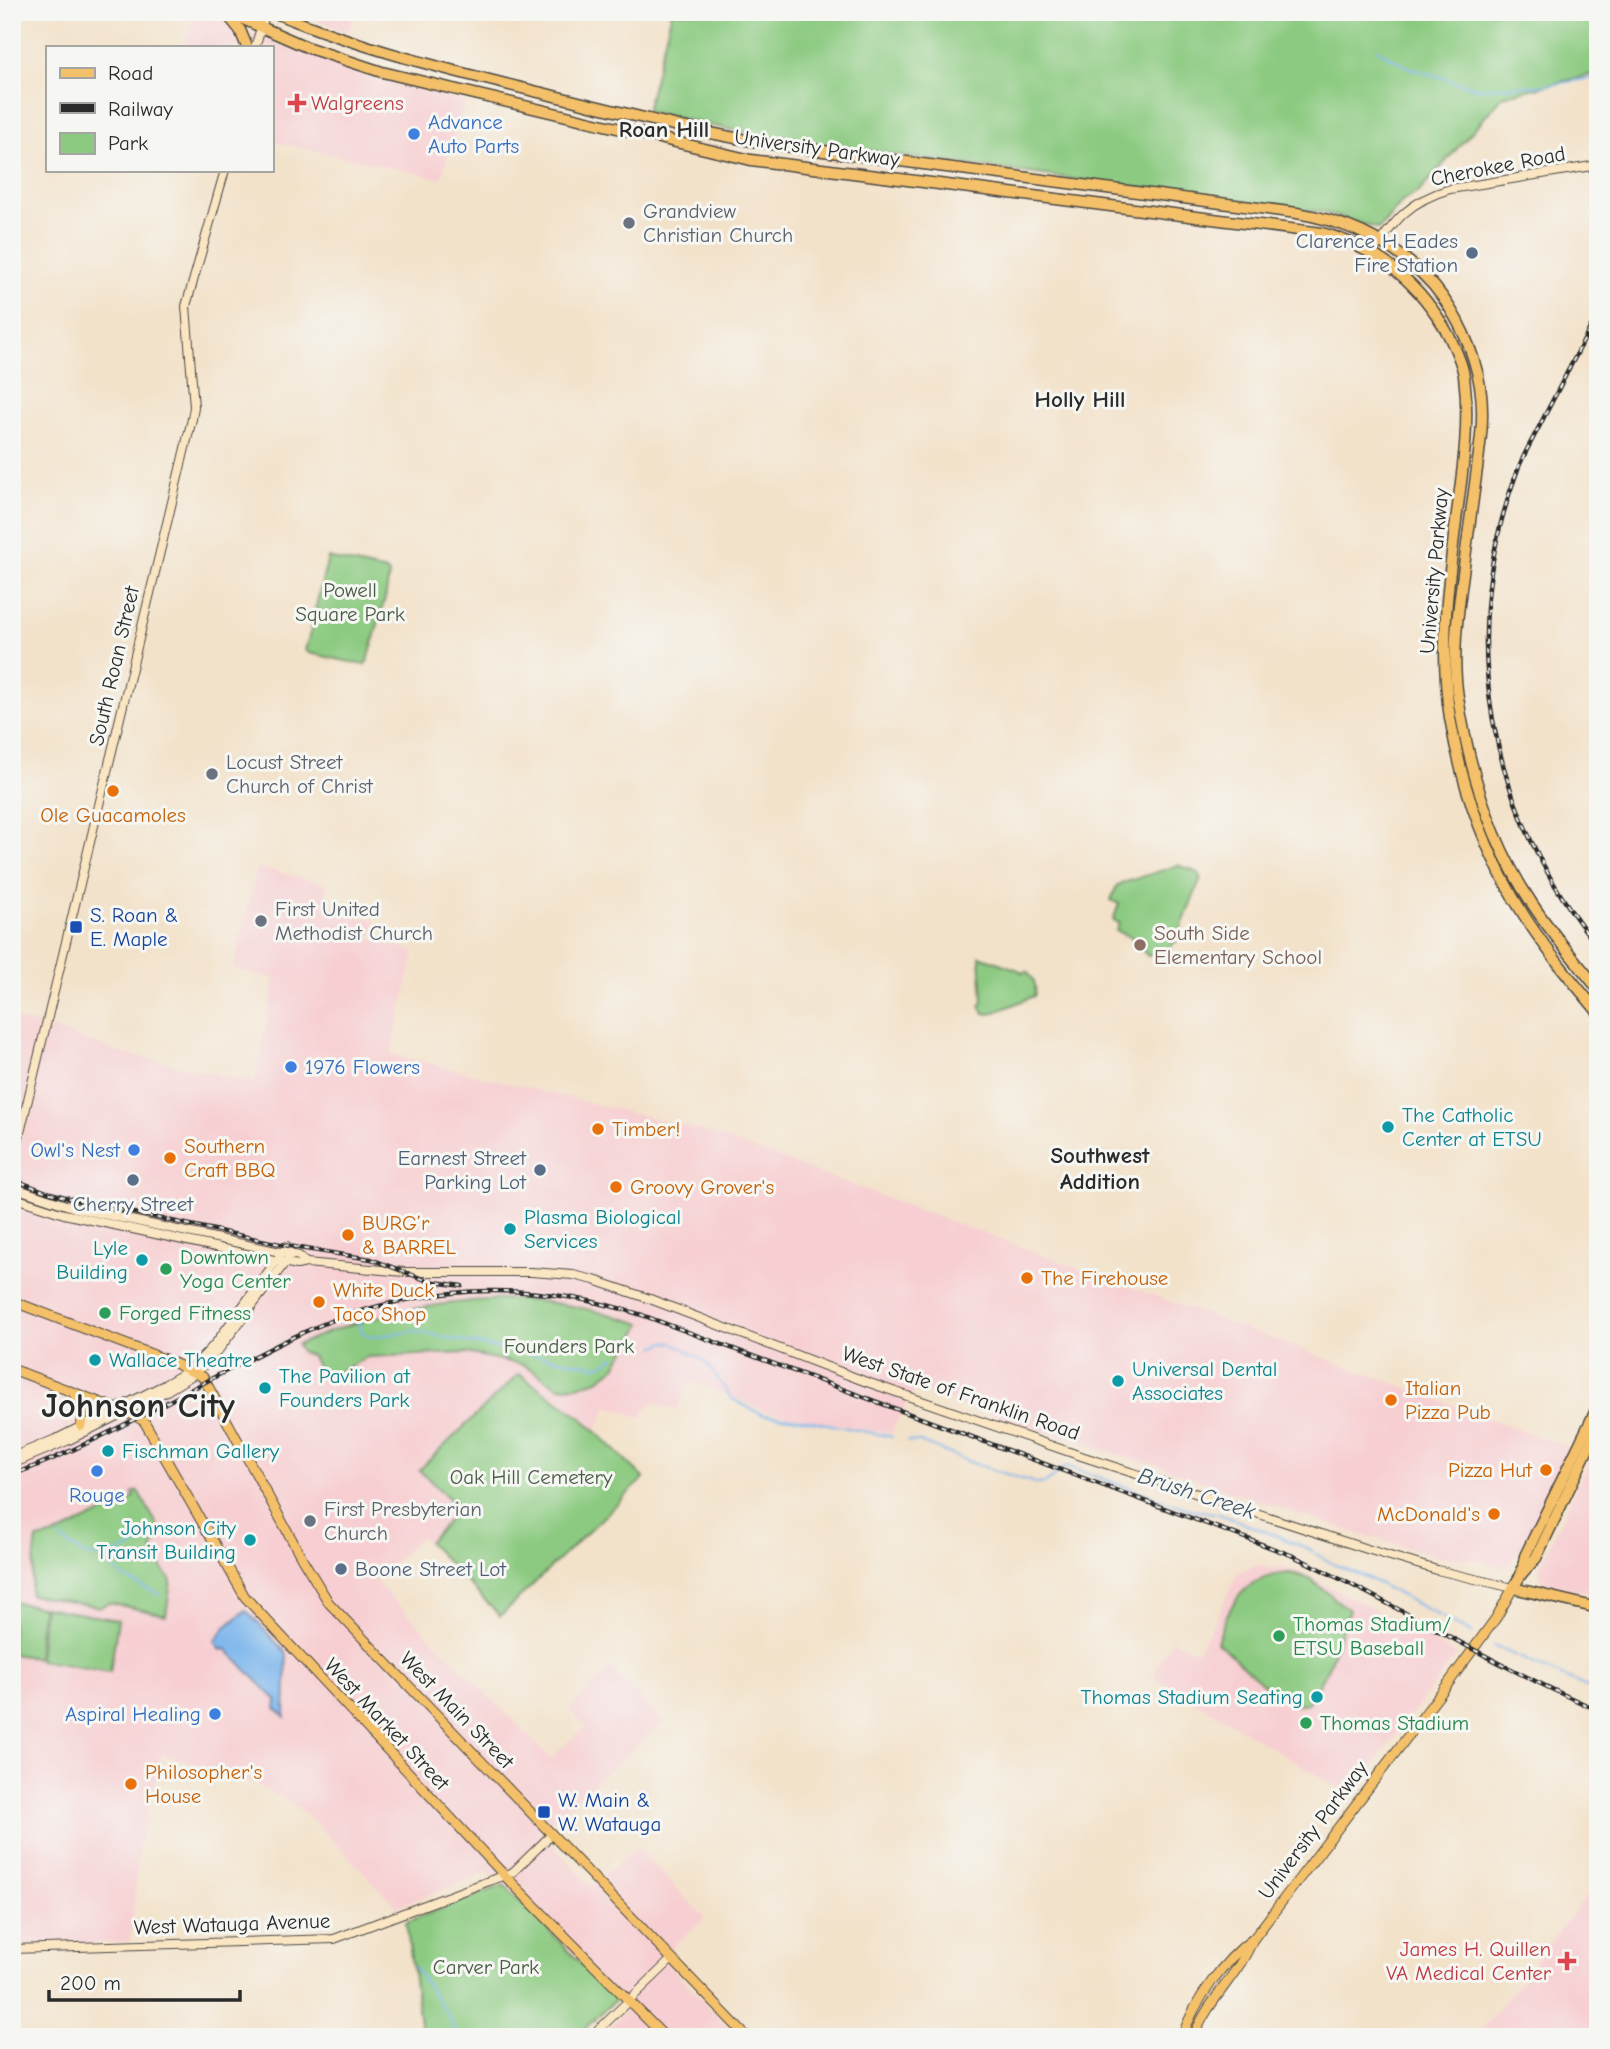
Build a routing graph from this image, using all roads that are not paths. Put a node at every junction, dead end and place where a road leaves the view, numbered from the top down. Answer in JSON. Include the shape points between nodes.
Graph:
{"nodes":[{"id":1,"x":226,"y":12,"type":"edge"},
{"id":2,"x":266,"y":12,"type":"edge"},
{"id":3,"x":274,"y":12,"type":"edge"},
{"id":4,"x":296,"y":12,"type":"edge"},
{"id":5,"x":261,"y":27,"type":"junction"},
{"id":6,"x":314,"y":29,"type":"junction"},
{"id":7,"x":247,"y":46,"type":"edge"},
{"id":8,"x":255,"y":46,"type":"edge"},
{"id":9,"x":463,"y":74,"type":"junction"},
{"id":10,"x":457,"y":91,"type":"junction"},
{"id":11,"x":575,"y":101,"type":"junction"},
{"id":12,"x":571,"y":118,"type":"junction"},
{"id":13,"x":804,"y":148,"type":"junction"},
{"id":14,"x":1598,"y":164,"type":"edge"},
{"id":15,"x":801,"y":166,"type":"junction"},
{"id":16,"x":223,"y":172,"type":"edge"},
{"id":17,"x":1106,"y":188,"type":"junction"},
{"id":18,"x":1103,"y":206,"type":"junction"},
{"id":19,"x":1381,"y":241,"type":"junction"},
{"id":20,"x":1372,"y":254,"type":"junction"},
{"id":21,"x":1581,"y":968,"type":"junction"},
{"id":22,"x":1570,"y":978,"type":"junction"},
{"id":23,"x":1598,"y":989,"type":"edge"},
{"id":24,"x":1598,"y":1013,"type":"edge"},
{"id":25,"x":12,"y":1166,"type":"edge"},
{"id":26,"x":12,"y":1187,"type":"edge"},
{"id":27,"x":12,"y":1197,"type":"edge"},
{"id":28,"x":281,"y":1253,"type":"junction"},
{"id":29,"x":291,"y":1255,"type":"junction"},
{"id":30,"x":255,"y":1257,"type":"junction"},
{"id":31,"x":281,"y":1262,"type":"junction"},
{"id":32,"x":306,"y":1263,"type":"junction"},
{"id":33,"x":261,"y":1282,"type":"junction"},
{"id":34,"x":12,"y":1301,"type":"edge"},
{"id":35,"x":12,"y":1370,"type":"edge"},
{"id":36,"x":193,"y":1371,"type":"junction"},
{"id":37,"x":73,"y":1393,"type":"junction"},
{"id":38,"x":1598,"y":1406,"type":"edge"},
{"id":39,"x":121,"y":1411,"type":"junction"},
{"id":40,"x":81,"y":1426,"type":"junction"},
{"id":41,"x":1598,"y":1428,"type":"edge"},
{"id":42,"x":12,"y":1457,"type":"edge"},
{"id":43,"x":12,"y":1464,"type":"edge"},
{"id":44,"x":1522,"y":1573,"type":"junction"},
{"id":45,"x":1513,"y":1588,"type":"junction"},
{"id":46,"x":1598,"y":1608,"type":"edge"},
{"id":47,"x":552,"y":1834,"type":"junction"},
{"id":48,"x":505,"y":1875,"type":"junction"},
{"id":49,"x":1254,"y":1938,"type":"junction"},
{"id":50,"x":12,"y":1949,"type":"edge"},
{"id":51,"x":672,"y":1959,"type":"junction"},
{"id":52,"x":629,"y":2000,"type":"junction"},
{"id":53,"x":591,"y":2037,"type":"edge"},
{"id":54,"x":665,"y":2037,"type":"edge"},
{"id":55,"x":747,"y":2037,"type":"edge"},
{"id":56,"x":1182,"y":2037,"type":"edge"},
{"id":57,"x":1194,"y":2037,"type":"edge"}],
"edges":[{"from":1,"to":5,"type":"highway","name":"University Parkway"},
{"from":1,"to":7,"type":"highway"},
{"from":2,"to":5,"type":"main road"},
{"from":3,"to":6,"type":"highway","name":"University Parkway"},
{"from":4,"to":6,"type":"highway"},
{"from":5,"to":8,"type":"main road"},
{"from":5,"to":10,"type":"highway","name":"University Parkway","via":[[349,62]]},
{"from":6,"to":9,"type":"highway","name":"University Parkway"},
{"from":9,"to":10,"type":"highway"},
{"from":9,"to":11,"type":"highway","name":"University Parkway"},
{"from":10,"to":12,"type":"highway","name":"University Parkway"},
{"from":11,"to":12,"type":"highway"},
{"from":11,"to":13,"type":"highway","name":"University Parkway"},
{"from":12,"to":15,"type":"highway","name":"University Parkway","via":[[751,160]]},
{"from":13,"to":15,"type":"highway"},
{"from":13,"to":17,"type":"highway","name":"University Parkway"},
{"from":14,"to":19,"type":"main road","name":"Cherokee Road","via":[[1429,195],[1404,212]]},
{"from":15,"to":18,"type":"highway","name":"University Parkway"},
{"from":16,"to":25,"type":"main road","name":"South Roan Street","via":[[186,306],[192,419]]},
{"from":17,"to":18,"type":"highway"},
{"from":17,"to":19,"type":"highway","name":"University Parkway","via":[[1316,216]]},
{"from":18,"to":20,"type":"highway","name":"University Parkway","via":[[1322,233]]},
{"from":19,"to":20,"type":"main road"},
{"from":19,"to":21,"type":"highway","name":"University Parkway","via":[[1440,294],[1463,331],[1477,370],[1482,432],[1455,644],[1463,727],[1479,791],[1502,850],[1532,904]]},
{"from":20,"to":22,"type":"highway","name":"University Parkway","via":[[1402,275],[1427,301],[1464,373],[1466,443],[1444,642],[1453,733],[1489,848],[1526,918]]},
{"from":21,"to":22,"type":"highway"},
{"from":21,"to":23,"type":"highway","name":"University Parkway"},
{"from":22,"to":24,"type":"highway","name":"University Parkway"},
{"from":26,"to":28,"type":"main road","via":[[75,1208]]},
{"from":27,"to":30,"type":"main road","name":"West State of Franklin Road","via":[[64,1214]]},
{"from":28,"to":29,"type":"main road","name":"West State of Franklin Road","via":[[286,1246]]},
{"from":28,"to":31,"type":"main road"},
{"from":29,"to":31,"type":"main road"},
{"from":29,"to":32,"type":"main road","name":"West State of Franklin Road"},
{"from":30,"to":31,"type":"main road","name":"West State of Franklin Road"},
{"from":30,"to":33,"type":"main road"},
{"from":31,"to":32,"type":"main road","name":"West State of Franklin Road"},
{"from":31,"to":33,"type":"main road"},
{"from":31,"to":36,"type":"main road","via":[[212,1358]]},
{"from":32,"to":45,"type":"main road","name":"West State of Franklin Road","via":[[404,1272],[531,1272],[594,1280],[1081,1456],[1370,1550]]},
{"from":33,"to":36,"type":"main road"},
{"from":34,"to":36,"type":"main road"},
{"from":35,"to":37,"type":"main road","name":"West Market Street"},
{"from":36,"to":39,"type":"main road"},
{"from":36,"to":47,"type":"main road","name":"West Main Street","via":[[209,1386],[329,1603]]},
{"from":37,"to":39,"type":"main road","name":"West Market Street"},
{"from":37,"to":40,"type":"main road","via":[[84,1410]]},
{"from":38,"to":44,"type":"highway","name":"University Parkway","via":[[1525,1556]]},
{"from":39,"to":40,"type":"main road"},
{"from":39,"to":43,"type":"main road","via":[[55,1447]]},
{"from":39,"to":48,"type":"main road","name":"West Market Street","via":[[144,1422],[245,1597]]},
{"from":40,"to":42,"type":"main road"},
{"from":41,"to":44,"type":"highway","name":"University Parkway","via":[[1555,1522]]},
{"from":44,"to":45,"type":"highway","name":"University Parkway"},
{"from":45,"to":46,"type":"highway","name":"West State of Franklin Road"},
{"from":45,"to":49,"type":"main road","name":"University Parkway","via":[[1444,1690]]},
{"from":47,"to":48,"type":"main road","name":"West Watauga Avenue"},
{"from":47,"to":51,"type":"main road","name":"West Main Street"},
{"from":48,"to":50,"type":"main road","name":"West Watauga Avenue","via":[[334,1939]]},
{"from":48,"to":52,"type":"main road","name":"West Market Street"},
{"from":49,"to":56,"type":"main road","name":"University Parkway","via":[[1199,2000]]},
{"from":49,"to":57,"type":"main road","name":"University Parkway","via":[[1205,2012]]},
{"from":51,"to":52,"type":"main road"},
{"from":51,"to":55,"type":"main road","name":"West Main Street"},
{"from":52,"to":53,"type":"main road"},
{"from":52,"to":54,"type":"main road","name":"West Market Street"}]}
